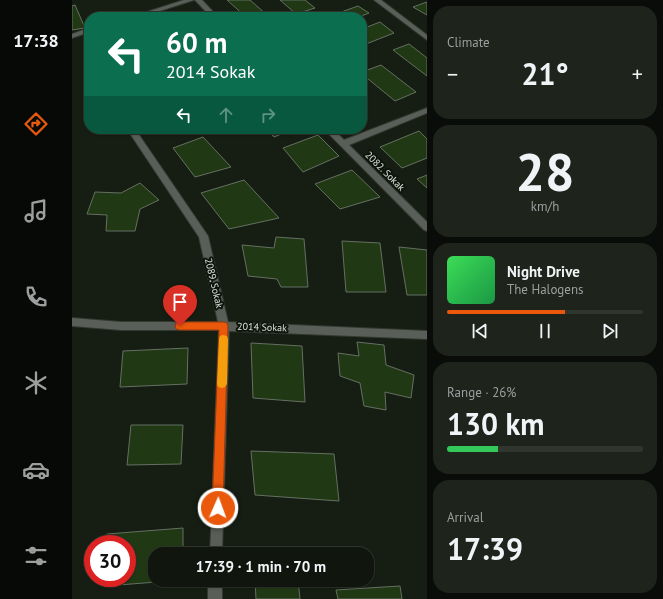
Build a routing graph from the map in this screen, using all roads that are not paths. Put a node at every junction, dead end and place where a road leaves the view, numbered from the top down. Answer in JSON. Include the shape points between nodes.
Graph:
{"nodes":[{"id":1,"x":191,"y":0,"type":"edge"},
{"id":2,"x":198,"y":0,"type":"edge"},
{"id":3,"x":377,"y":0,"type":"edge"},
{"id":4,"x":151,"y":12,"type":"edge"},
{"id":5,"x":210,"y":12,"type":"edge"},
{"id":6,"x":84,"y":32,"type":"edge"},
{"id":7,"x":72,"y":36,"type":"edge"},
{"id":8,"x":427,"y":38,"type":"edge"},
{"id":9,"x":427,"y":110,"type":"edge"},
{"id":10,"x":134,"y":134,"type":"edge"},
{"id":11,"x":333,"y":134,"type":"edge"},
{"id":12,"x":344,"y":144,"type":"junction"},
{"id":13,"x":427,"y":228,"type":"edge"},
{"id":14,"x":72,"y":322,"type":"edge"},
{"id":15,"x":224,"y":326,"type":"junction"},
{"id":16,"x":427,"y":335,"type":"edge"},
{"id":17,"x":216,"y":547,"type":"edge"},
{"id":18,"x":215,"y":587,"type":"edge"},
{"id":19,"x":215,"y":599,"type":"edge"}],
"edges":[{"from":1,"to":4,"type":"street"},
{"from":2,"to":5,"type":"street"},
{"from":3,"to":8,"type":"street"},
{"from":6,"to":7,"type":"street"},
{"from":9,"to":12,"type":"street"},
{"from":10,"to":15,"type":"street","name":"2089. Sokak","via":[[203,236]]},
{"from":11,"to":12,"type":"street","name":"2082. Sokak"},
{"from":12,"to":13,"type":"street","name":"2082. Sokak"},
{"from":14,"to":15,"type":"street","name":"2014 Sokak","via":[[121,326]]},
{"from":15,"to":16,"type":"street","name":"2014 Sokak"},
{"from":15,"to":17,"type":"street","name":"2089. Sokak"},
{"from":18,"to":19,"type":"street"}]}
